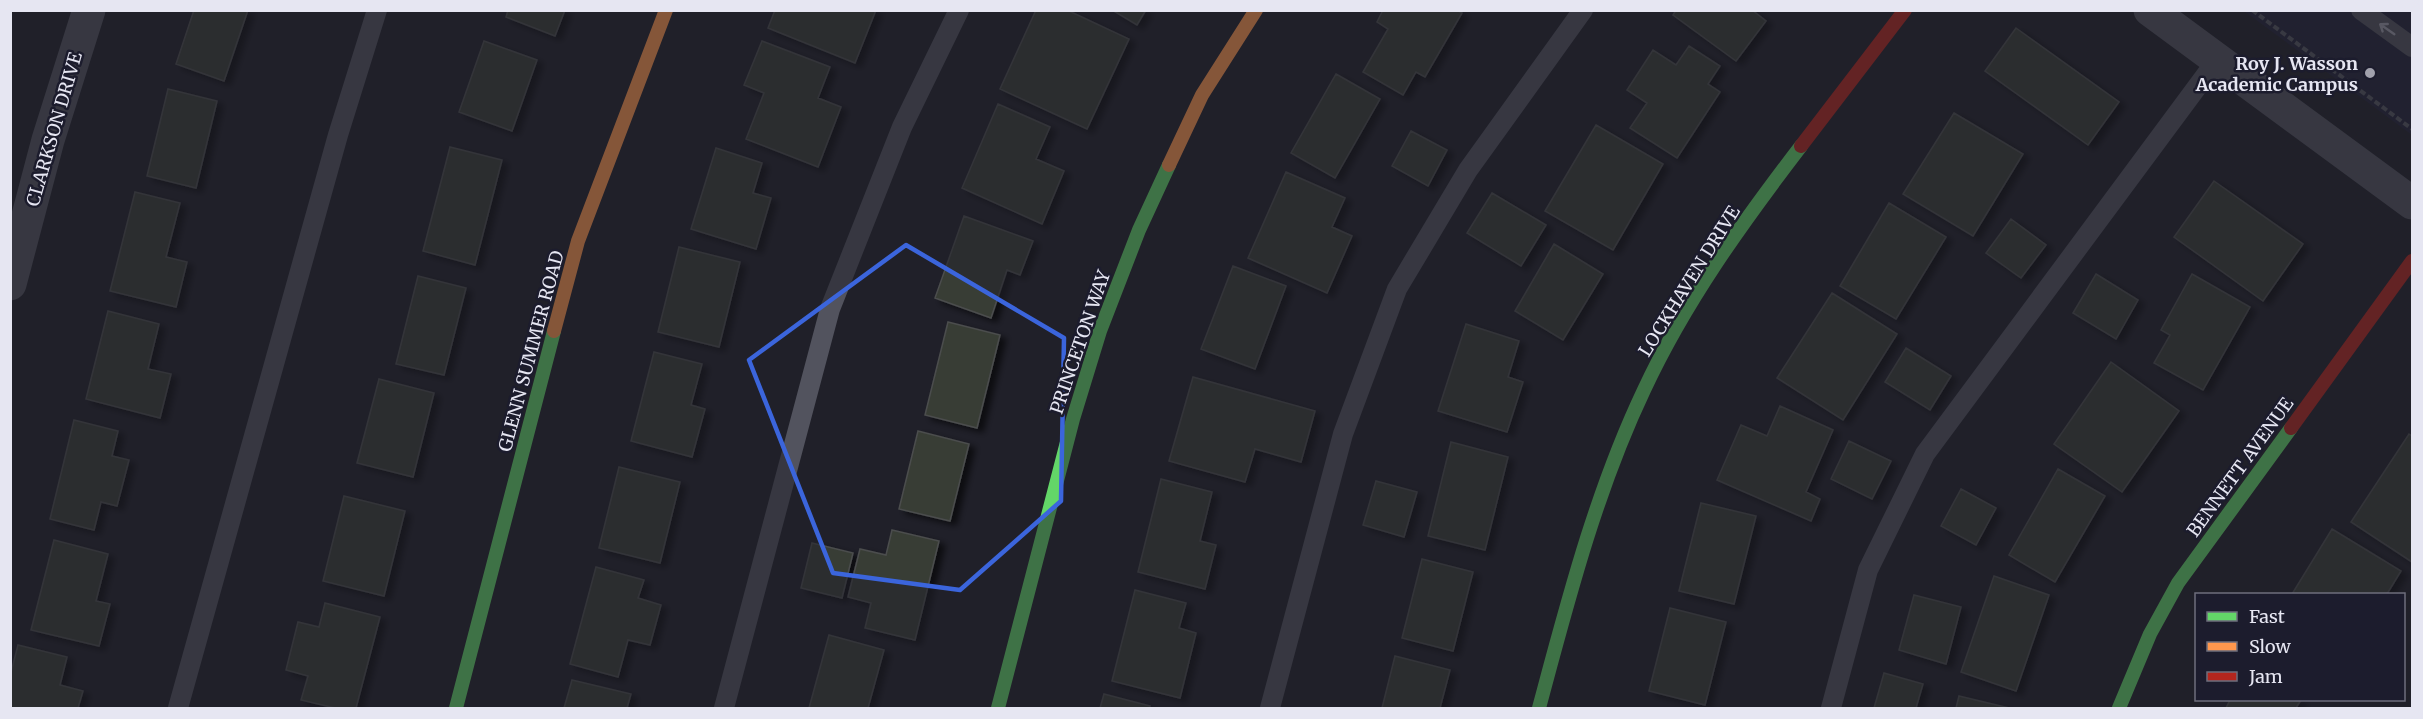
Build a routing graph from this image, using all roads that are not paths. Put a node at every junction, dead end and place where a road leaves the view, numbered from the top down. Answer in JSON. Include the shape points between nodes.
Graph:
{"nodes":[{"id":1,"x":89,"y":10,"type":"edge"},
{"id":2,"x":377,"y":10,"type":"edge"},
{"id":3,"x":666,"y":10,"type":"edge"},
{"id":4,"x":959,"y":10,"type":"edge"},
{"id":5,"x":1256,"y":10,"type":"edge"},
{"id":6,"x":1583,"y":10,"type":"edge"},
{"id":7,"x":1905,"y":10,"type":"edge"},
{"id":8,"x":2150,"y":10,"type":"edge"},
{"id":9,"x":2361,"y":10,"type":"edge"},
{"id":10,"x":2412,"y":47,"type":"edge"},
{"id":11,"x":2217,"y":60,"type":"junction"},
{"id":12,"x":2412,"y":204,"type":"edge"},
{"id":13,"x":2412,"y":261,"type":"edge"},
{"id":14,"x":10,"y":284,"type":"edge"},
{"id":15,"x":178,"y":708,"type":"edge"},
{"id":16,"x":456,"y":708,"type":"edge"},
{"id":17,"x":724,"y":708,"type":"edge"},
{"id":18,"x":998,"y":708,"type":"edge"},
{"id":19,"x":1270,"y":708,"type":"edge"},
{"id":20,"x":1539,"y":708,"type":"edge"},
{"id":21,"x":1831,"y":708,"type":"edge"},
{"id":22,"x":2119,"y":708,"type":"edge"}],
"edges":[{"from":1,"to":14,"type":"street","name":"CLARKSON DRIVE","via":[[48,140]]},
{"from":2,"to":15,"type":"lane","via":[[338,135]]},
{"from":3,"to":16,"type":"street","name":"GLENN SUMMER ROAD","via":[[578,241]]},
{"from":4,"to":17,"type":"lane","via":[[902,127],[830,309]]},
{"from":5,"to":18,"type":"street","name":"PRINCETON WAY","via":[[1202,95],[1140,230],[1100,331],[1073,419]]},
{"from":6,"to":19,"type":"lane","via":[[1468,170],[1397,289],[1343,434]]},
{"from":7,"to":20,"type":"street","name":"LOCKHAVEN DRIVE","via":[[1735,235],[1666,346],[1617,449],[1587,533]]},
{"from":8,"to":11,"type":"street"},
{"from":10,"to":9,"type":"lane","one_way":true},
{"from":11,"to":12,"type":"street"},
{"from":11,"to":21,"type":"lane","via":[[1925,454],[1868,570]]},
{"from":13,"to":22,"type":"street","name":"BENNETT AVENUE","via":[[2178,582],[2150,634]]}]}
